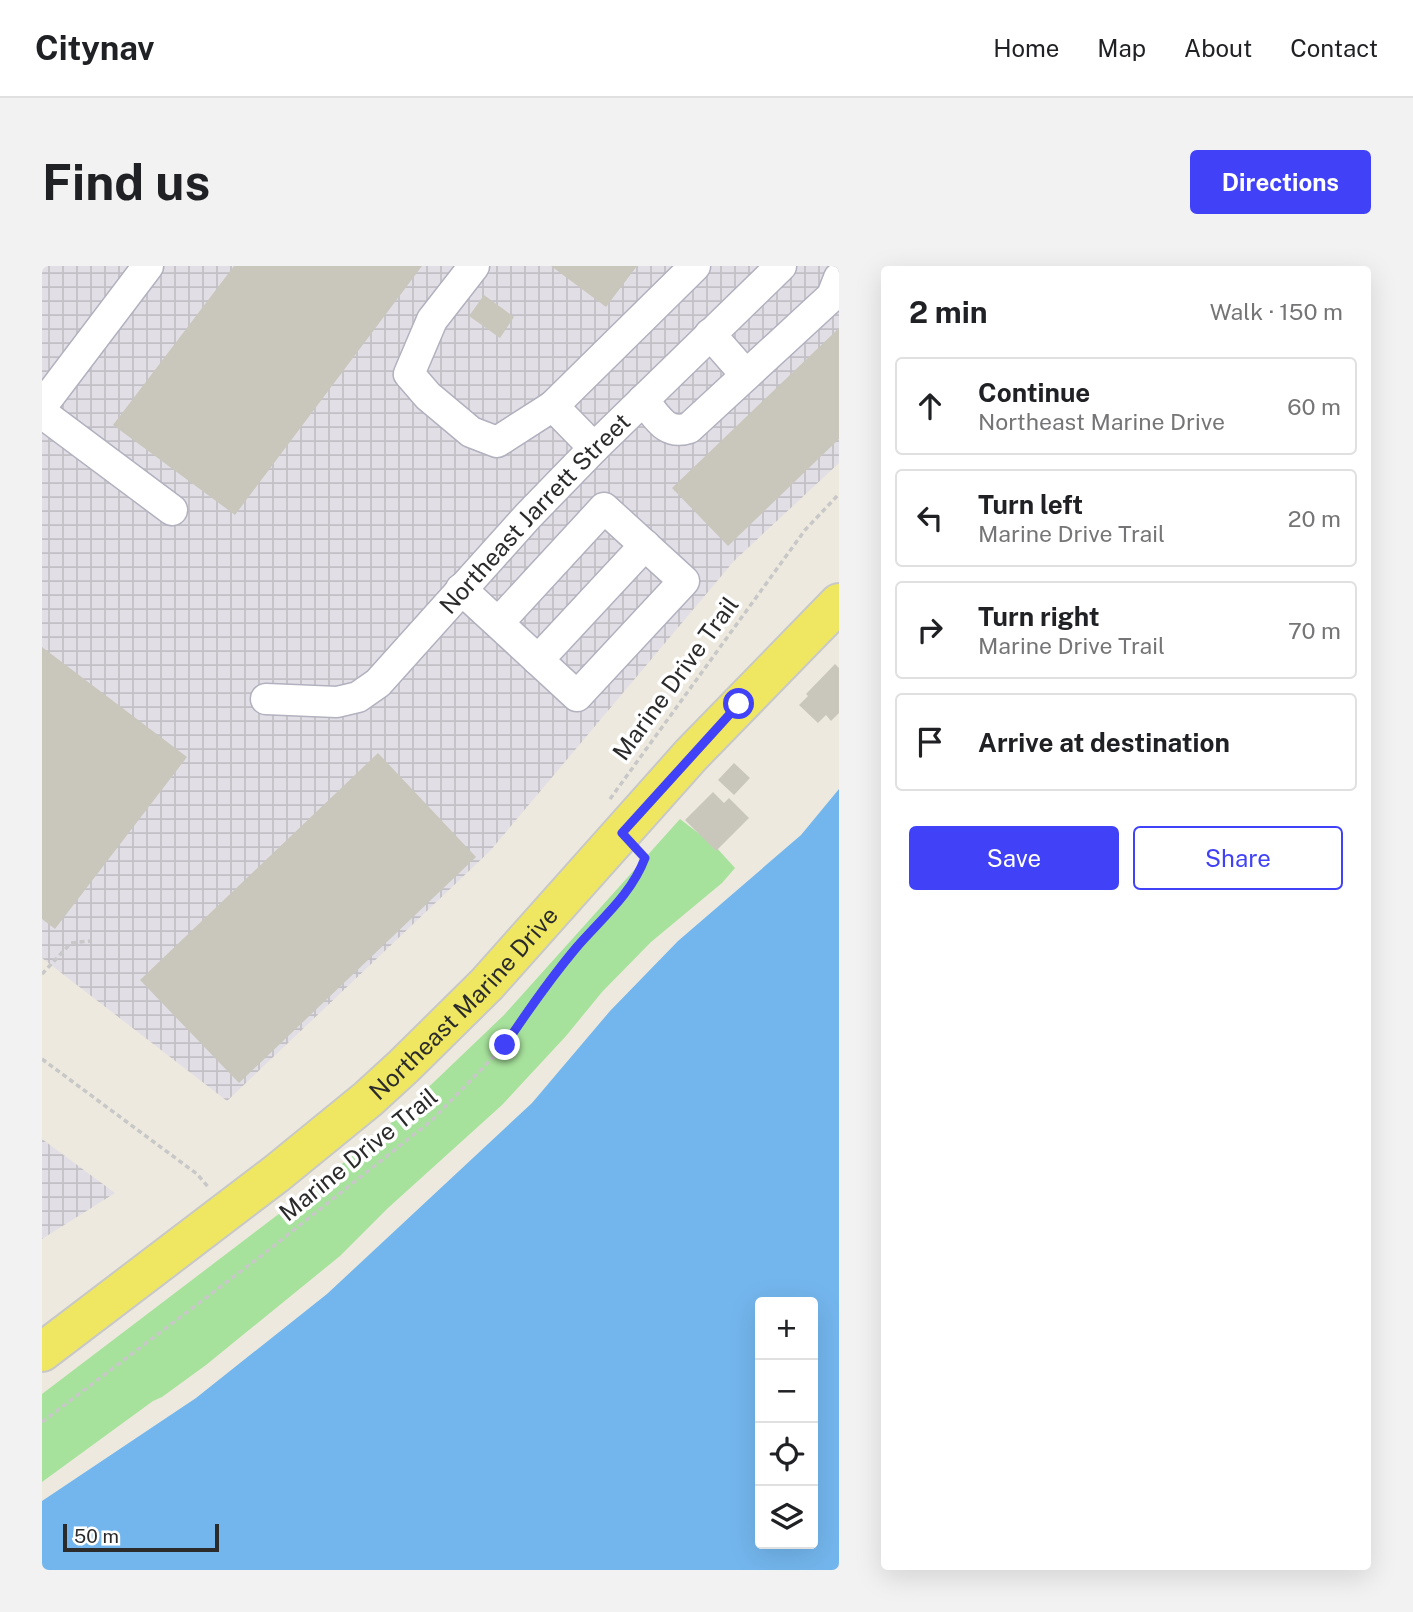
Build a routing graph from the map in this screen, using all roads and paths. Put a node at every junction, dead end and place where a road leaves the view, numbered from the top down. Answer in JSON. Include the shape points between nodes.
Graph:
{"nodes":[{"id":1,"x":148,"y":266,"type":"edge"},
{"id":2,"x":474,"y":266,"type":"edge"},
{"id":3,"x":695,"y":266,"type":"edge"},
{"id":4,"x":781,"y":266,"type":"edge"},
{"id":5,"x":839,"y":278,"type":"edge"},
{"id":6,"x":710,"y":334,"type":"junction"},
{"id":7,"x":746,"y":375,"type":"junction"},
{"id":8,"x":643,"y":400,"type":"junction"},
{"id":9,"x":42,"y":406,"type":"edge"},
{"id":10,"x":553,"y":406,"type":"junction"},
{"id":11,"x":42,"y":413,"type":"edge"},
{"id":12,"x":594,"y":448,"type":"junction"},
{"id":13,"x":839,"y":495,"type":"edge"},
{"id":14,"x":172,"y":510,"type":"dead end"},
{"id":15,"x":645,"y":545,"type":"junction"},
{"id":16,"x":461,"y":589,"type":"junction"},
{"id":17,"x":839,"y":603,"type":"edge"},
{"id":18,"x":498,"y":623,"type":"junction"},
{"id":19,"x":538,"y":660,"type":"junction"},
{"id":20,"x":266,"y":699,"type":"dead end"},
{"id":21,"x":622,"y":833,"type":"junction"},
{"id":22,"x":90,"y":940,"type":"dead end"},
{"id":23,"x":42,"y":974,"type":"edge"},
{"id":24,"x":42,"y":1059,"type":"edge"},
{"id":25,"x":228,"y":1211,"type":"junction"},
{"id":26,"x":42,"y":1352,"type":"edge"},
{"id":27,"x":42,"y":1422,"type":"edge"}],
"edges":[{"from":1,"to":9,"type":"street"},
{"from":2,"to":10,"type":"street","via":[[432,320],[410,374],[428,396],[471,432],[497,442]]},
{"from":3,"to":10,"type":"street"},
{"from":4,"to":6,"type":"street","name":"Northeast Jarrett Street"},
{"from":5,"to":7,"type":"street","via":[[832,296]]},
{"from":6,"to":7,"type":"street"},
{"from":6,"to":8,"type":"street","name":"Northeast Jarrett Street"},
{"from":7,"to":8,"type":"street","via":[[679,432],[667,428]]},
{"from":8,"to":12,"type":"street","name":"Northeast Jarrett Street"},
{"from":10,"to":12,"type":"street"},
{"from":11,"to":14,"type":"street"},
{"from":12,"to":16,"type":"street","name":"Northeast Jarrett Street"},
{"from":13,"to":21,"type":"path","name":"Marine Drive Trail","via":[[805,530],[617,786],[607,804],[607,815]]},
{"from":15,"to":18,"type":"street","via":[[604,508]]},
{"from":15,"to":19,"type":"street"},
{"from":15,"to":19,"type":"street","via":[[684,581],[577,696]]},
{"from":16,"to":18,"type":"street"},
{"from":16,"to":20,"type":"street","name":"Northeast Jarrett Street","via":[[378,683],[358,697],[337,702]]},
{"from":17,"to":21,"type":"main road","name":"Northeast Marine Drive"},
{"from":18,"to":19,"type":"street"},
{"from":21,"to":25,"type":"main road","name":"Northeast Marine Drive","via":[[449,1024],[368,1099]]},
{"from":21,"to":27,"type":"path","name":"Marine Drive Trail","via":[[645,858],[638,876],[568,958],[505,1045],[431,1121]]},
{"from":22,"to":23,"type":"path","via":[[71,943]]},
{"from":24,"to":25,"type":"path","via":[[197,1174]]},
{"from":25,"to":26,"type":"main road","name":"Northeast Marine Drive"}]}
